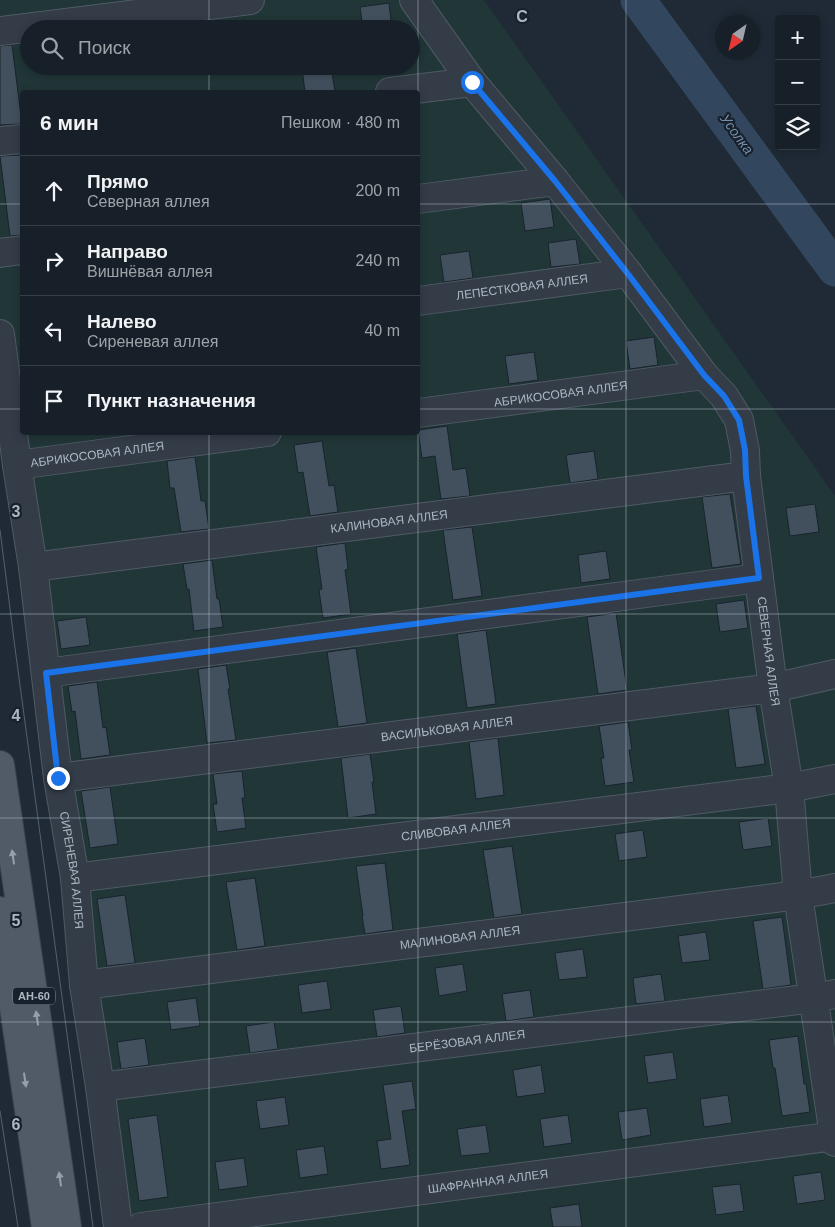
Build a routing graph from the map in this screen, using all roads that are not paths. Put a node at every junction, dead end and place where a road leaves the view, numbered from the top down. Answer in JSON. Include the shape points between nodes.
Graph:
{"nodes":[{"id":1,"x":250,"y":0,"type":"edge"},
{"id":2,"x":414,"y":0,"type":"edge"},
{"id":3,"x":89,"y":20,"type":"edge"},
{"id":4,"x":20,"y":29,"type":"edge"},
{"id":5,"x":0,"y":31,"type":"edge"},
{"id":6,"x":472,"y":82,"type":"junction"},
{"id":7,"x":406,"y":90,"type":"edge"},
{"id":8,"x":20,"y":139,"type":"edge"},
{"id":9,"x":0,"y":141,"type":"edge"},
{"id":10,"x":555,"y":181,"type":"junction"},
{"id":11,"x":420,"y":199,"type":"edge"},
{"id":12,"x":20,"y":250,"type":"edge"},
{"id":13,"x":0,"y":253,"type":"edge"},
{"id":14,"x":628,"y":274,"type":"junction"},
{"id":15,"x":420,"y":301,"type":"edge"},
{"id":16,"x":8,"y":347,"type":"edge"},
{"id":17,"x":704,"y":375,"type":"junction"},
{"id":18,"x":420,"y":413,"type":"edge"},
{"id":19,"x":244,"y":435,"type":"edge"},
{"id":20,"x":17,"y":465,"type":"junction"},
{"id":21,"x":746,"y":476,"type":"junction"},
{"id":22,"x":32,"y":567,"type":"junction"},
{"id":23,"x":759,"y":578,"type":"junction"},
{"id":24,"x":46,"y":673,"type":"junction"},
{"id":25,"x":835,"y":674,"type":"edge"},
{"id":26,"x":773,"y":688,"type":"junction"},
{"id":27,"x":0,"y":765,"type":"edge"},
{"id":28,"x":58,"y":778,"type":"junction"},
{"id":29,"x":835,"y":779,"type":"edge"},
{"id":30,"x":789,"y":788,"type":"junction"},
{"id":31,"x":75,"y":878,"type":"junction"},
{"id":32,"x":835,"y":888,"type":"edge"},
{"id":33,"x":798,"y":895,"type":"junction"},
{"id":34,"x":0,"y":911,"type":"edge"},
{"id":35,"x":84,"y":985,"type":"junction"},
{"id":36,"x":825,"y":996,"type":"edge"},
{"id":37,"x":100,"y":1087,"type":"junction"},
{"id":38,"x":835,"y":1138,"type":"edge"},
{"id":39,"x":46,"y":1227,"type":"edge"},
{"id":40,"x":67,"y":1227,"type":"edge"},
{"id":41,"x":118,"y":1227,"type":"edge"},
{"id":42,"x":141,"y":1227,"type":"edge"}],
"edges":[{"from":1,"to":3,"type":"street"},
{"from":2,"to":6,"type":"street","name":"СЕВЕРНАЯ АЛЛЕЯ"},
{"from":4,"to":5,"type":"street"},
{"from":6,"to":7,"type":"street"},
{"from":6,"to":10,"type":"street","name":"СЕВЕРНАЯ АЛЛЕЯ"},
{"from":8,"to":9,"type":"street"},
{"from":10,"to":11,"type":"street"},
{"from":10,"to":14,"type":"street","name":"СЕВЕРНАЯ АЛЛЕЯ"},
{"from":12,"to":13,"type":"street"},
{"from":14,"to":15,"type":"street","name":"ЛЕПЕСТКОВАЯ АЛЛЕЯ"},
{"from":14,"to":17,"type":"street","name":"СЕВЕРНАЯ АЛЛЕЯ"},
{"from":16,"to":20,"type":"street","name":"СИРЕНЕВАЯ АЛЛЕЯ"},
{"from":17,"to":18,"type":"street","name":"АБРИКОСОВАЯ АЛЛЕЯ"},
{"from":17,"to":21,"type":"street","name":"СЕВЕРНАЯ АЛЛЕЯ","via":[[724,396],[739,420]]},
{"from":19,"to":20,"type":"street","name":"АБРИКОСОВАЯ АЛЛЕЯ"},
{"from":20,"to":22,"type":"street","name":"СИРЕНЕВАЯ АЛЛЕЯ"},
{"from":21,"to":22,"type":"street","name":"КАЛИНОВАЯ АЛЛЕЯ"},
{"from":21,"to":23,"type":"street","name":"СЕВЕРНАЯ АЛЛЕЯ"},
{"from":22,"to":24,"type":"street","name":"СИРЕНЕВАЯ АЛЛЕЯ"},
{"from":23,"to":24,"type":"street"},
{"from":23,"to":26,"type":"street","name":"СЕВЕРНАЯ АЛЛЕЯ"},
{"from":24,"to":28,"type":"street","name":"СИРЕНЕВАЯ АЛЛЕЯ"},
{"from":25,"to":26,"type":"street","name":"ВАСИЛЬКОВАЯ АЛЛЕЯ"},
{"from":26,"to":28,"type":"street","name":"ВАСИЛЬКОВАЯ АЛЛЕЯ"},
{"from":26,"to":30,"type":"street","name":"СЕВЕРНАЯ АЛЛЕЯ"},
{"from":40,"to":27,"type":"main road","number":"АН-60","one_way":true},
{"from":28,"to":31,"type":"street","name":"СИРЕНЕВАЯ АЛЛЕЯ"},
{"from":29,"to":30,"type":"street","name":"СЛИВОВАЯ АЛЛЕЯ"},
{"from":30,"to":31,"type":"street","name":"СЛИВОВАЯ АЛЛЕЯ"},
{"from":30,"to":33,"type":"street","name":"СЕВЕРНАЯ АЛЛЕЯ"},
{"from":31,"to":35,"type":"street","name":"СИРЕНЕВАЯ АЛЛЕЯ"},
{"from":32,"to":33,"type":"street","name":"МАЛИНОВАЯ АЛЛЕЯ"},
{"from":33,"to":35,"type":"street","name":"МАЛИНОВАЯ АЛЛЕЯ"},
{"from":33,"to":36,"type":"street","name":"СЕВЕРНАЯ АЛЛЕЯ"},
{"from":34,"to":39,"type":"main road","number":"АН-60","one_way":true},
{"from":35,"to":37,"type":"street","name":"СИРЕНЕВАЯ АЛЛЕЯ"},
{"from":36,"to":37,"type":"street","name":"БЕРЁЗОВАЯ АЛЛЕЯ"},
{"from":36,"to":38,"type":"street","name":"СЕВЕРНАЯ АЛЛЕЯ"},
{"from":37,"to":41,"type":"street","name":"СИРЕНЕВАЯ АЛЛЕЯ"},
{"from":38,"to":42,"type":"street","name":"ШАФРАННАЯ АЛЛЕЯ"}]}
